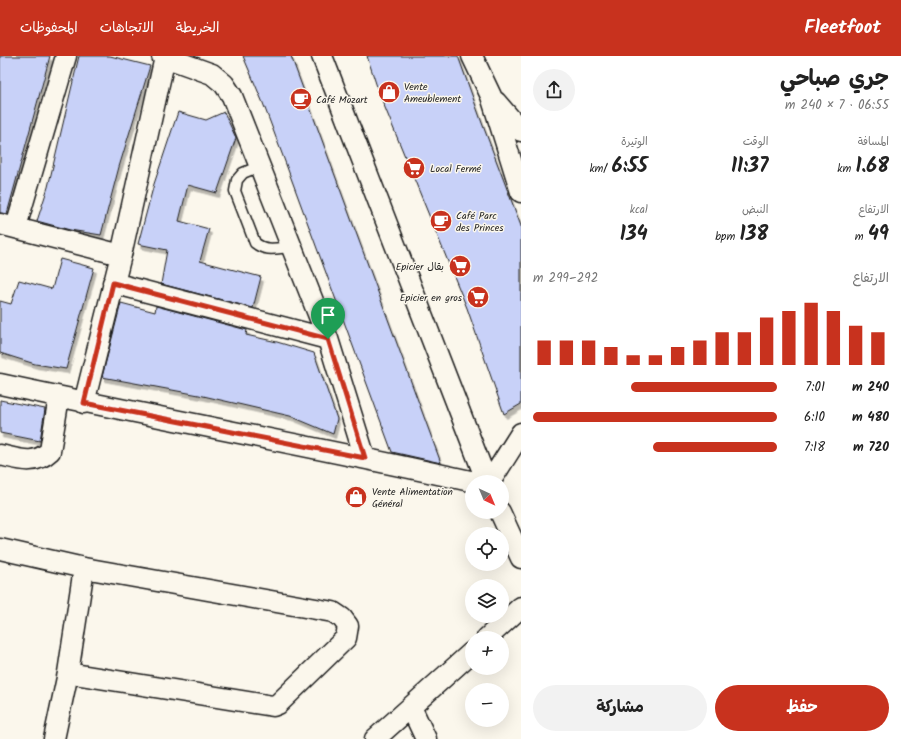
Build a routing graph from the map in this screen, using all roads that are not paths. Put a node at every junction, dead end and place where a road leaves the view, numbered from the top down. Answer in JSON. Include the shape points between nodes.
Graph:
{"nodes":[{"id":1,"x":66,"y":56,"type":"edge"},
{"id":2,"x":163,"y":56,"type":"edge"},
{"id":3,"x":322,"y":56,"type":"edge"},
{"id":4,"x":472,"y":56,"type":"edge"},
{"id":5,"x":491,"y":96,"type":"junction"},
{"id":6,"x":521,"y":130,"type":"edge"},
{"id":7,"x":260,"y":166,"type":"junction"},
{"id":8,"x":521,"y":192,"type":"edge"},
{"id":9,"x":8,"y":226,"type":"edge"},
{"id":10,"x":291,"y":246,"type":"junction"},
{"id":11,"x":121,"y":255,"type":"junction"},
{"id":12,"x":113,"y":283,"type":"junction"},
{"id":13,"x":328,"y":339,"type":"junction"},
{"id":14,"x":0,"y":384,"type":"edge"},
{"id":15,"x":59,"y":397,"type":"junction"},
{"id":16,"x":84,"y":403,"type":"junction"},
{"id":17,"x":521,"y":432,"type":"edge"},
{"id":18,"x":0,"y":455,"type":"edge"},
{"id":19,"x":365,"y":458,"type":"junction"},
{"id":20,"x":485,"y":475,"type":"edge"},
{"id":21,"x":493,"y":475,"type":"edge"},
{"id":22,"x":465,"y":480,"type":"edge"},
{"id":23,"x":503,"y":519,"type":"edge"},
{"id":24,"x":0,"y":548,"type":"edge"},
{"id":25,"x":521,"y":558,"type":"edge"},
{"id":26,"x":84,"y":568,"type":"junction"},
{"id":27,"x":521,"y":607,"type":"edge"},
{"id":28,"x":495,"y":631,"type":"edge"},
{"id":29,"x":465,"y":658,"type":"edge"},
{"id":30,"x":68,"y":673,"type":"junction"},
{"id":31,"x":411,"y":707,"type":"junction"},
{"id":32,"x":54,"y":739,"type":"edge"},
{"id":33,"x":375,"y":739,"type":"edge"},
{"id":34,"x":426,"y":739,"type":"edge"}],
"edges":[{"from":1,"to":9,"type":"street"},
{"from":2,"to":7,"type":"street","via":[[212,74],[224,84],[232,96]]},
{"from":2,"to":11,"type":"street"},
{"from":3,"to":20,"type":"street"},
{"from":4,"to":5,"type":"street"},
{"from":5,"to":6,"type":"street"},
{"from":5,"to":8,"type":"street"},
{"from":7,"to":10,"type":"street"},
{"from":7,"to":10,"type":"lane","via":[[243,173],[237,180],[235,191],[255,243],[268,250]]},
{"from":9,"to":11,"type":"street"},
{"from":10,"to":13,"type":"street"},
{"from":11,"to":12,"type":"street"},
{"from":12,"to":13,"type":"street"},
{"from":12,"to":16,"type":"street"},
{"from":13,"to":19,"type":"street"},
{"from":14,"to":15,"type":"street"},
{"from":15,"to":16,"type":"street"},
{"from":15,"to":18,"type":"street","via":[[50,451],[44,457],[32,461]]},
{"from":16,"to":19,"type":"street"},
{"from":17,"to":21,"type":"street"},
{"from":19,"to":22,"type":"street"},
{"from":23,"to":25,"type":"street"},
{"from":24,"to":26,"type":"street"},
{"from":26,"to":30,"type":"street"},
{"from":26,"to":30,"type":"street","via":[[333,612],[348,626],[346,638],[273,706]]},
{"from":27,"to":28,"type":"street"},
{"from":29,"to":31,"type":"street"},
{"from":30,"to":32,"type":"street"},
{"from":31,"to":33,"type":"street"},
{"from":31,"to":34,"type":"street"}]}
